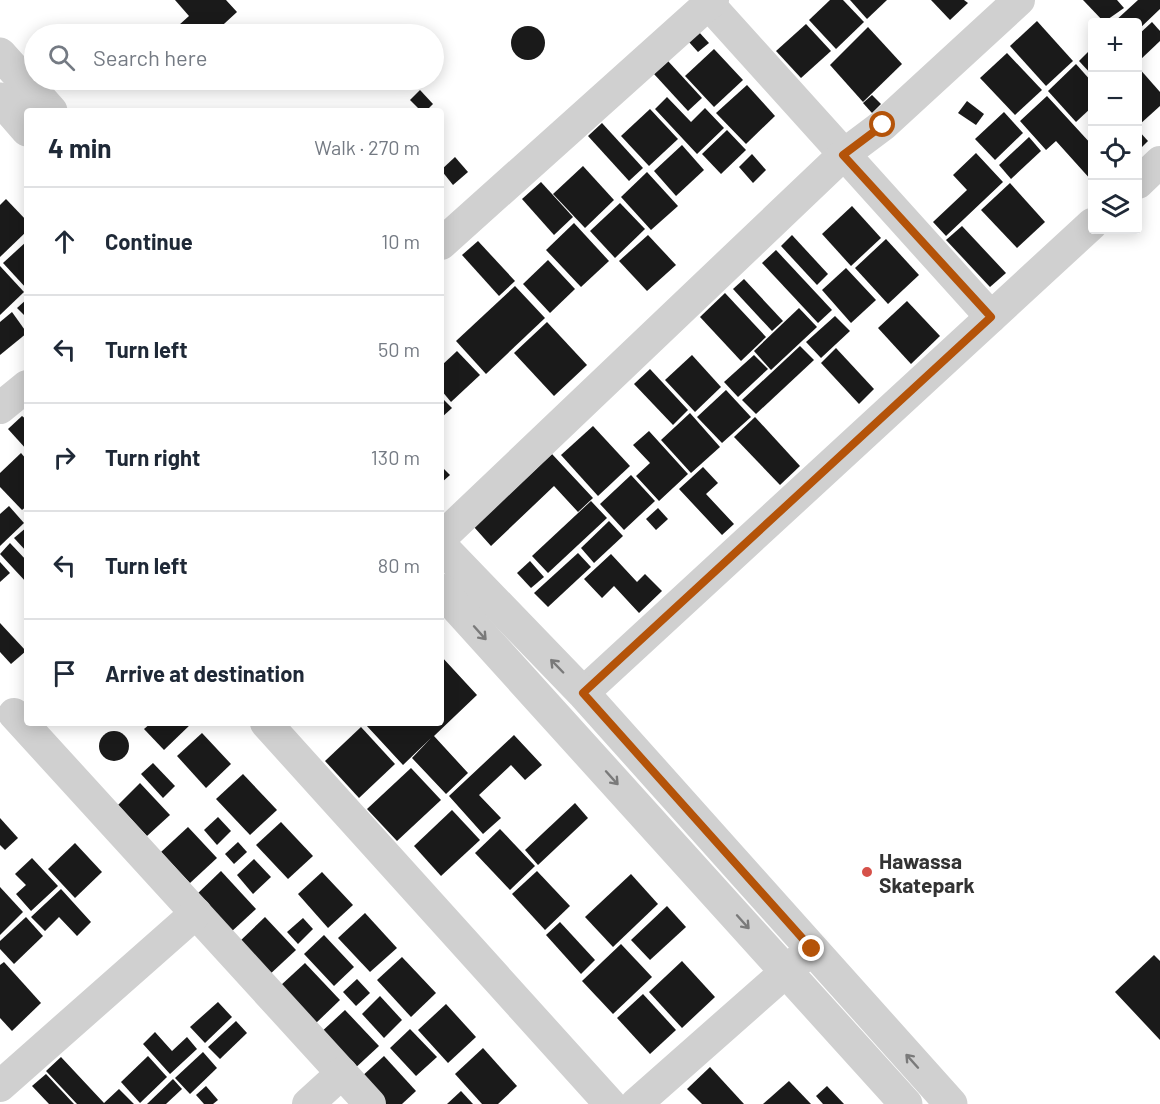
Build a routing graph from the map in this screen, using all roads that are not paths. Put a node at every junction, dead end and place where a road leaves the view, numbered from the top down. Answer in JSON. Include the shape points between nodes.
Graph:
{"nodes":[{"id":1,"x":1019,"y":0,"type":"edge"},
{"id":2,"x":709,"y":1,"type":"edge"},
{"id":3,"x":0,"y":54,"type":"edge"},
{"id":4,"x":24,"y":81,"type":"edge"},
{"id":5,"x":32,"y":90,"type":"edge"},
{"id":6,"x":0,"y":99,"type":"edge"},
{"id":7,"x":48,"y":108,"type":"edge"},
{"id":8,"x":24,"y":126,"type":"edge"},
{"id":9,"x":843,"y":155,"type":"junction"},
{"id":10,"x":1160,"y":162,"type":"edge"},
{"id":11,"x":1140,"y":180,"type":"edge"},
{"id":12,"x":1088,"y":228,"type":"edge"},
{"id":13,"x":444,"y":241,"type":"edge"},
{"id":14,"x":991,"y":317,"type":"junction"},
{"id":15,"x":24,"y":388,"type":"edge"},
{"id":16,"x":0,"y":408,"type":"edge"},
{"id":17,"x":444,"y":535,"type":"edge"},
{"id":18,"x":444,"y":549,"type":"edge"},
{"id":19,"x":444,"y":593,"type":"edge"},
{"id":20,"x":583,"y":693,"type":"junction"},
{"id":21,"x":25,"y":726,"type":"edge"},
{"id":22,"x":269,"y":726,"type":"edge"},
{"id":23,"x":196,"y":913,"type":"junction"},
{"id":24,"x":812,"y":949,"type":"junction"},
{"id":25,"x":787,"y":970,"type":"junction"},
{"id":26,"x":342,"y":1073,"type":"junction"},
{"id":27,"x":0,"y":1086,"type":"edge"},
{"id":28,"x":308,"y":1104,"type":"edge"},
{"id":29,"x":370,"y":1104,"type":"edge"},
{"id":30,"x":610,"y":1104,"type":"edge"},
{"id":31,"x":636,"y":1104,"type":"edge"},
{"id":32,"x":906,"y":1104,"type":"edge"},
{"id":33,"x":951,"y":1104,"type":"edge"}],
"edges":[{"from":1,"to":9,"type":"street","via":[[883,125]]},
{"from":2,"to":9,"type":"street"},
{"from":2,"to":13,"type":"street"},
{"from":3,"to":4,"type":"street"},
{"from":5,"to":7,"type":"street"},
{"from":6,"to":8,"type":"street"},
{"from":9,"to":14,"type":"street"},
{"from":9,"to":17,"type":"street"},
{"from":10,"to":11,"type":"street"},
{"from":12,"to":14,"type":"street"},
{"from":14,"to":20,"type":"street"},
{"from":15,"to":16,"type":"street"},
{"from":20,"to":18,"type":"street","one_way":true},
{"from":19,"to":25,"type":"street","one_way":true},
{"from":20,"to":24,"type":"street"},
{"from":21,"to":23,"type":"street"},
{"from":22,"to":30,"type":"street"},
{"from":23,"to":26,"type":"street"},
{"from":23,"to":27,"type":"street"},
{"from":24,"to":25,"type":"street"},
{"from":33,"to":24,"type":"street","one_way":true},
{"from":25,"to":31,"type":"street"},
{"from":25,"to":32,"type":"street"},
{"from":26,"to":28,"type":"street"},
{"from":26,"to":29,"type":"street"}]}
